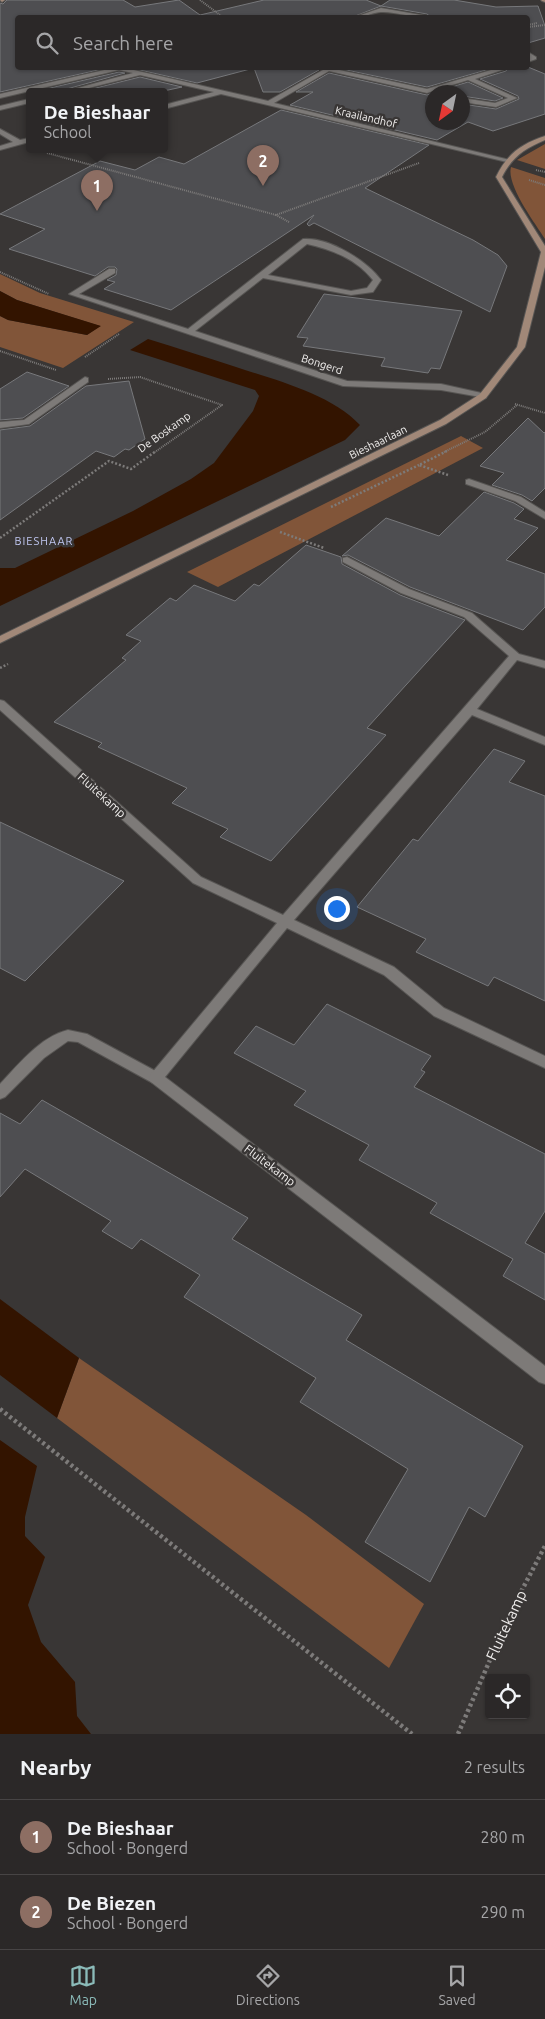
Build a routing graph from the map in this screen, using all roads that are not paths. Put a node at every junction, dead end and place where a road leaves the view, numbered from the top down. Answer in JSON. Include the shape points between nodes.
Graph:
{"nodes":[{"id":1,"x":365,"y":15,"type":"edge"},
{"id":2,"x":410,"y":15,"type":"edge"},
{"id":3,"x":110,"y":70,"type":"edge"},
{"id":4,"x":128,"y":70,"type":"edge"},
{"id":5,"x":150,"y":70,"type":"edge"},
{"id":6,"x":323,"y":70,"type":"edge"},
{"id":7,"x":335,"y":70,"type":"edge"},
{"id":8,"x":496,"y":70,"type":"edge"},
{"id":9,"x":144,"y":73,"type":"junction"},
{"id":10,"x":468,"y":78,"type":"junction"},
{"id":11,"x":450,"y":85,"type":"edge"},
{"id":12,"x":34,"y":88,"type":"edge"},
{"id":13,"x":82,"y":88,"type":"edge"},
{"id":14,"x":26,"y":90,"type":"edge"},
{"id":15,"x":425,"y":91,"type":"edge"},
{"id":16,"x":221,"y":92,"type":"junction"},
{"id":17,"x":0,"y":96,"type":"edge"},
{"id":18,"x":470,"y":101,"type":"edge"},
{"id":19,"x":26,"y":102,"type":"edge"},
{"id":20,"x":268,"y":104,"type":"junction"},
{"id":21,"x":168,"y":106,"type":"edge"},
{"id":22,"x":0,"y":108,"type":"edge"},
{"id":23,"x":0,"y":131,"type":"edge"},
{"id":24,"x":545,"y":138,"type":"edge"},
{"id":25,"x":26,"y":141,"type":"edge"},
{"id":26,"x":19,"y":143,"type":"junction"},
{"id":27,"x":0,"y":148,"type":"edge"},
{"id":28,"x":507,"y":160,"type":"junction"},
{"id":29,"x":545,"y":252,"type":"edge"},
{"id":30,"x":112,"y":271,"type":"dead end"},
{"id":31,"x":262,"y":276,"type":"junction"},
{"id":32,"x":189,"y":332,"type":"junction"},
{"id":33,"x":85,"y":380,"type":"road end"},
{"id":34,"x":483,"y":396,"type":"junction"},
{"id":35,"x":0,"y":424,"type":"edge"},
{"id":36,"x":469,"y":482,"type":"road end"},
{"id":37,"x":545,"y":516,"type":"edge"},
{"id":38,"x":347,"y":560,"type":"road end"},
{"id":39,"x":0,"y":640,"type":"edge"},
{"id":40,"x":515,"y":656,"type":"junction"},
{"id":41,"x":545,"y":665,"type":"edge"},
{"id":42,"x":0,"y":704,"type":"edge"},
{"id":43,"x":470,"y":710,"type":"junction"},
{"id":44,"x":545,"y":741,"type":"edge"},
{"id":45,"x":286,"y":921,"type":"junction"},
{"id":46,"x":545,"y":1062,"type":"edge"},
{"id":47,"x":156,"y":1078,"type":"junction"},
{"id":48,"x":0,"y":1093,"type":"edge"},
{"id":49,"x":545,"y":1376,"type":"edge"}],
"edges":[{"from":1,"to":2,"type":"street","via":[[381,10]]},
{"from":3,"to":12,"type":"street","name":"Kraailandhof"},
{"from":4,"to":9,"type":"street","name":"Kraailandhof"},
{"from":5,"to":9,"type":"street"},
{"from":6,"to":20,"type":"street"},
{"from":7,"to":15,"type":"street"},
{"from":8,"to":10,"type":"street"},
{"from":9,"to":13,"type":"street","name":"Kraailandhof"},
{"from":9,"to":16,"type":"street","name":"Kraailandhof"},
{"from":10,"to":11,"type":"street"},
{"from":10,"to":18,"type":"street","via":[[514,98],[496,105]]},
{"from":14,"to":17,"type":"street","name":"Kraailandhof"},
{"from":16,"to":20,"type":"street","name":"Kraailandhof"},
{"from":16,"to":21,"type":"street","name":"Kraailandhof"},
{"from":19,"to":22,"type":"street"},
{"from":20,"to":28,"type":"street","name":"Kraailandhof"},
{"from":23,"to":26,"type":"street"},
{"from":24,"to":28,"type":"street","via":[[518,150]]},
{"from":25,"to":26,"type":"street"},
{"from":26,"to":27,"type":"street"},
{"from":28,"to":29,"type":"street","name":"Bieshaarlaan","via":[[499,177]]},
{"from":29,"to":34,"type":"street","name":"Bieshaarlaan","via":[[521,347]]},
{"from":30,"to":32,"type":"street","name":"Bongerd","via":[[73,294]]},
{"from":31,"to":31,"type":"street","via":[[351,293],[370,290],[377,280],[368,267],[338,249],[306,241]]},
{"from":31,"to":32,"type":"street"},
{"from":32,"to":34,"type":"street","name":"Bongerd","via":[[346,384],[441,386]]},
{"from":33,"to":35,"type":"street","via":[[26,422]]},
{"from":34,"to":39,"type":"street","name":"Bieshaarlaan","via":[[442,422]]},
{"from":36,"to":37,"type":"street","via":[[518,499]]},
{"from":38,"to":40,"type":"street","via":[[405,591],[468,615]]},
{"from":40,"to":41,"type":"street"},
{"from":40,"to":43,"type":"street"},
{"from":42,"to":45,"type":"street","name":"Fluitekamp","via":[[197,880]]},
{"from":43,"to":44,"type":"street"},
{"from":43,"to":45,"type":"street"},
{"from":45,"to":46,"type":"street","name":"Fluitekamp","via":[[388,971],[439,1012]]},
{"from":45,"to":47,"type":"street"},
{"from":47,"to":48,"type":"street","name":"Fluitekamp","via":[[71,1035],[52,1044]]},
{"from":47,"to":49,"type":"street","name":"Fluitekamp"}]}
